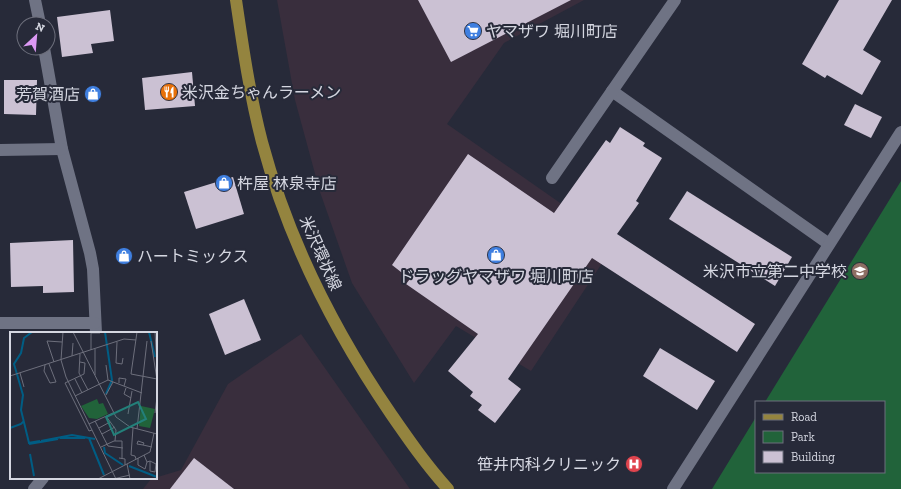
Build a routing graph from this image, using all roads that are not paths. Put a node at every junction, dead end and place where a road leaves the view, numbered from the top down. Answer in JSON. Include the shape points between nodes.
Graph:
{"nodes":[{"id":1,"x":35,"y":0,"type":"edge"},
{"id":2,"x":236,"y":0,"type":"edge"},
{"id":3,"x":675,"y":0,"type":"edge"},
{"id":4,"x":38,"y":16,"type":"edge"},
{"id":5,"x":45,"y":56,"type":"edge"},
{"id":6,"x":612,"y":91,"type":"junction"},
{"id":7,"x":901,"y":132,"type":"edge"},
{"id":8,"x":62,"y":149,"type":"junction"},
{"id":9,"x":0,"y":150,"type":"edge"},
{"id":10,"x":552,"y":178,"type":"dead end"},
{"id":11,"x":829,"y":244,"type":"junction"},
{"id":12,"x":0,"y":323,"type":"edge"},
{"id":13,"x":96,"y":328,"type":"edge"},
{"id":14,"x":42,"y":479,"type":"edge"},
{"id":15,"x":34,"y":489,"type":"edge"},
{"id":16,"x":448,"y":489,"type":"edge"},
{"id":17,"x":673,"y":489,"type":"edge"}],
"edges":[{"from":1,"to":4,"type":"street"},
{"from":2,"to":16,"type":"main road","name":"米沢環状線","via":[[253,102],[263,144],[280,198],[302,254],[324,301],[375,389],[410,442]]},
{"from":3,"to":6,"type":"street"},
{"from":5,"to":8,"type":"street"},
{"from":6,"to":10,"type":"street"},
{"from":6,"to":11,"type":"street"},
{"from":7,"to":11,"type":"street"},
{"from":8,"to":9,"type":"street"},
{"from":8,"to":13,"type":"street","via":[[90,253]]},
{"from":11,"to":17,"type":"street"},
{"from":12,"to":13,"type":"street"},
{"from":14,"to":15,"type":"street"}]}
